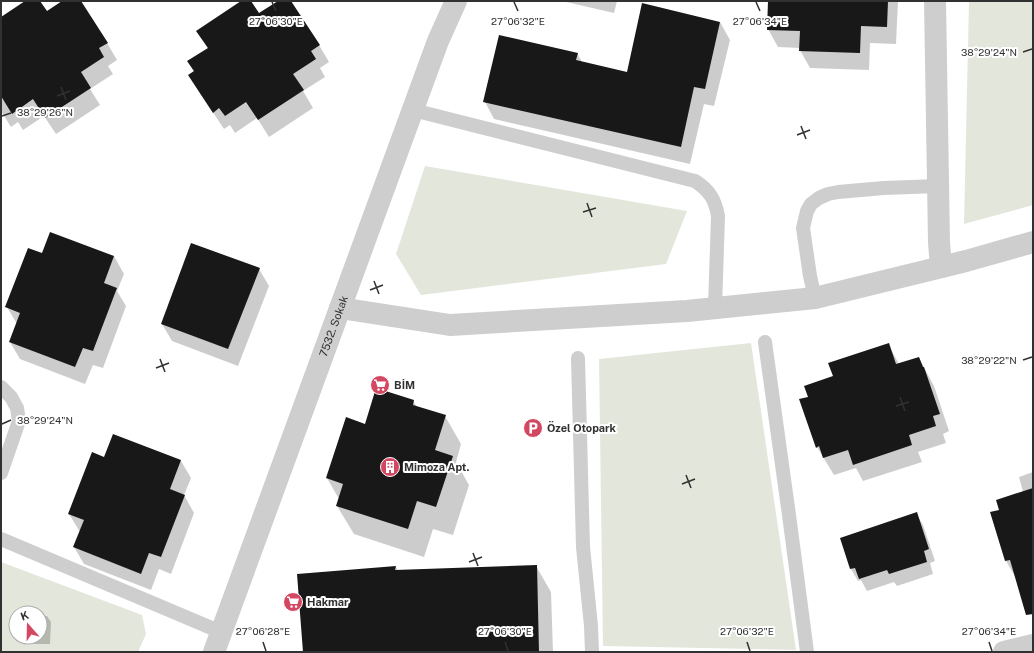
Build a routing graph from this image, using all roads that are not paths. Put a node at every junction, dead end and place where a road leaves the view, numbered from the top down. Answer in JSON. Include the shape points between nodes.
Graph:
{"nodes":[{"id":1,"x":456,"y":1,"type":"edge"},
{"id":2,"x":935,"y":1,"type":"edge"},
{"id":3,"x":413,"y":110,"type":"junction"},
{"id":4,"x":938,"y":186,"type":"junction"},
{"id":5,"x":1033,"y":242,"type":"edge"},
{"id":6,"x":941,"y":267,"type":"junction"},
{"id":7,"x":815,"y":298,"type":"junction"},
{"id":8,"x":340,"y":308,"type":"junction"},
{"id":9,"x":715,"y":308,"type":"junction"},
{"id":10,"x":765,"y":342,"type":"dead end"},
{"id":11,"x":578,"y":358,"type":"dead end"},
{"id":12,"x":1,"y":387,"type":"edge"},
{"id":13,"x":1,"y":473,"type":"edge"},
{"id":14,"x":1,"y":539,"type":"edge"},
{"id":15,"x":217,"y":642,"type":"edge"},
{"id":16,"x":1033,"y":645,"type":"edge"},
{"id":17,"x":592,"y":652,"type":"edge"},
{"id":18,"x":807,"y":652,"type":"edge"},
{"id":19,"x":1004,"y":652,"type":"edge"}],
"edges":[{"from":1,"to":3,"type":"street","name":"7532. Sokak","via":[[438,41]]},
{"from":2,"to":4,"type":"street"},
{"from":3,"to":8,"type":"street","name":"7532. Sokak"},
{"from":3,"to":9,"type":"lane","via":[[695,181],[710,194],[716,204],[718,216]]},
{"from":4,"to":6,"type":"street"},
{"from":4,"to":7,"type":"lane","via":[[828,194],[811,204],[806,211],[803,228]]},
{"from":5,"to":6,"type":"street"},
{"from":6,"to":7,"type":"street"},
{"from":7,"to":9,"type":"street"},
{"from":8,"to":9,"type":"street","via":[[450,325]]},
{"from":8,"to":15,"type":"street","name":"7532. Sokak"},
{"from":10,"to":18,"type":"lane"},
{"from":11,"to":17,"type":"lane","via":[[583,547]]},
{"from":12,"to":13,"type":"lane","via":[[17,408],[19,421]]},
{"from":14,"to":15,"type":"lane"},
{"from":16,"to":19,"type":"street"}]}
